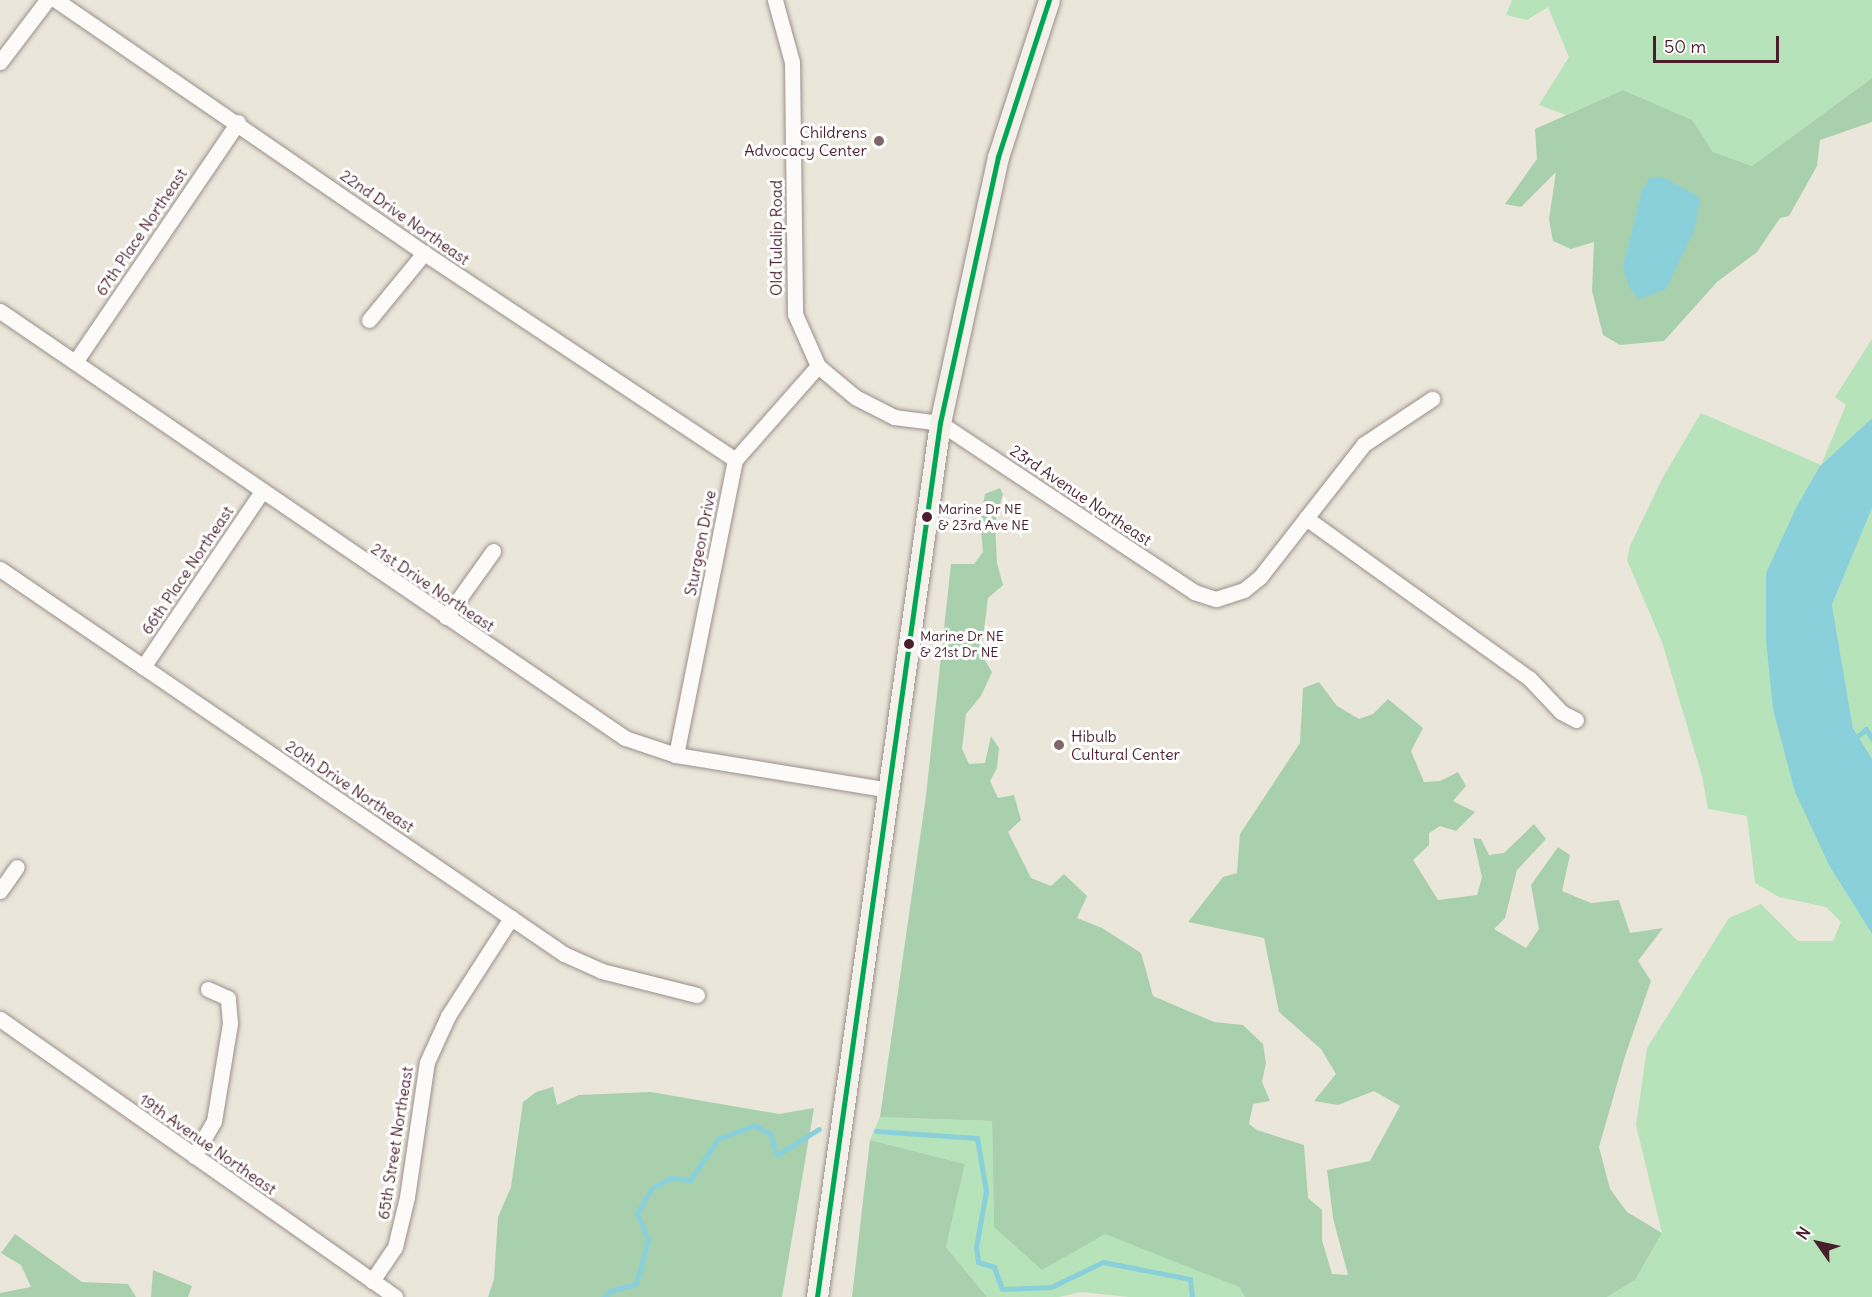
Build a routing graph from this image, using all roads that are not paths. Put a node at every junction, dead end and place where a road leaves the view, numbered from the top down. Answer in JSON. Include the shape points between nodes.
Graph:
{"nodes":[{"id":1,"x":47,"y":0,"type":"edge"},
{"id":2,"x":56,"y":0,"type":"edge"},
{"id":3,"x":775,"y":0,"type":"edge"},
{"id":4,"x":1049,"y":0,"type":"edge"},
{"id":5,"x":0,"y":62,"type":"edge"},
{"id":6,"x":238,"y":122,"type":"junction"},
{"id":7,"x":424,"y":253,"type":"junction"},
{"id":8,"x":0,"y":311,"type":"edge"},
{"id":9,"x":369,"y":320,"type":"dead end"},
{"id":10,"x":75,"y":362,"type":"junction"},
{"id":11,"x":818,"y":366,"type":"junction"},
{"id":12,"x":1432,"y":399,"type":"dead end"},
{"id":13,"x":940,"y":423,"type":"junction"},
{"id":14,"x":735,"y":460,"type":"junction"},
{"id":15,"x":261,"y":493,"type":"junction"},
{"id":16,"x":1306,"y":518,"type":"junction"},
{"id":17,"x":493,"y":551,"type":"dead end"},
{"id":18,"x":0,"y":569,"type":"edge"},
{"id":19,"x":446,"y":617,"type":"junction"},
{"id":20,"x":144,"y":667,"type":"junction"},
{"id":21,"x":1576,"y":720,"type":"dead end"},
{"id":22,"x":676,"y":755,"type":"junction"},
{"id":23,"x":889,"y":790,"type":"junction"},
{"id":24,"x":17,"y":867,"type":"dead end"},
{"id":25,"x":0,"y":891,"type":"edge"},
{"id":26,"x":511,"y":918,"type":"junction"},
{"id":27,"x":208,"y":989,"type":"dead end"},
{"id":28,"x":697,"y":995,"type":"dead end"},
{"id":29,"x":0,"y":1019,"type":"edge"},
{"id":30,"x":194,"y":1156,"type":"junction"},
{"id":31,"x":372,"y":1281,"type":"junction"},
{"id":32,"x":395,"y":1297,"type":"edge"},
{"id":33,"x":817,"y":1297,"type":"edge"}],
"edges":[{"from":1,"to":5,"type":"street"},
{"from":2,"to":6,"type":"street","name":"22nd Drive Northeast"},
{"from":3,"to":11,"type":"street","name":"Old Tulalip Road","via":[[792,62],[795,314]]},
{"from":4,"to":13,"type":"main road","via":[[998,157]]},
{"from":6,"to":7,"type":"street","name":"22nd Drive Northeast"},
{"from":6,"to":10,"type":"street","name":"67th Place Northeast"},
{"from":7,"to":9,"type":"street"},
{"from":7,"to":14,"type":"street","name":"22nd Drive Northeast"},
{"from":8,"to":10,"type":"street","name":"21st Drive Northeast"},
{"from":10,"to":15,"type":"street","name":"21st Drive Northeast"},
{"from":11,"to":13,"type":"street","name":"23rd Avenue Northeast","via":[[845,391],[894,417]]},
{"from":11,"to":14,"type":"street"},
{"from":12,"to":16,"type":"street","name":"23rd Avenue Northeast","via":[[1364,444]]},
{"from":13,"to":16,"type":"street","name":"23rd Avenue Northeast","via":[[1194,592],[1209,597],[1229,597],[1260,577]]},
{"from":13,"to":23,"type":"main road"},
{"from":14,"to":22,"type":"street","name":"Sturgeon Drive"},
{"from":15,"to":19,"type":"street","name":"21st Drive Northeast"},
{"from":15,"to":20,"type":"street","name":"66th Place Northeast"},
{"from":16,"to":21,"type":"street","via":[[1529,678],[1561,712]]},
{"from":17,"to":19,"type":"street"},
{"from":18,"to":20,"type":"street","name":"20th Drive Northeast"},
{"from":19,"to":22,"type":"street","name":"21st Drive Northeast","via":[[625,738]]},
{"from":20,"to":26,"type":"street","name":"20th Drive Northeast"},
{"from":22,"to":23,"type":"street","name":"21st Drive Northeast"},
{"from":23,"to":33,"type":"main road"},
{"from":24,"to":25,"type":"street"},
{"from":26,"to":28,"type":"street","name":"20th Drive Northeast","via":[[564,954],[602,971]]},
{"from":26,"to":31,"type":"street","name":"65th Street Northeast","via":[[448,1016],[427,1062],[407,1197],[395,1247]]},
{"from":27,"to":30,"type":"street","via":[[228,998],[230,1023],[214,1121]]},
{"from":29,"to":30,"type":"street","name":"19th Avenue Northeast"},
{"from":30,"to":31,"type":"street","name":"19th Avenue Northeast"},
{"from":31,"to":32,"type":"street","name":"19th Avenue Northeast"}]}
